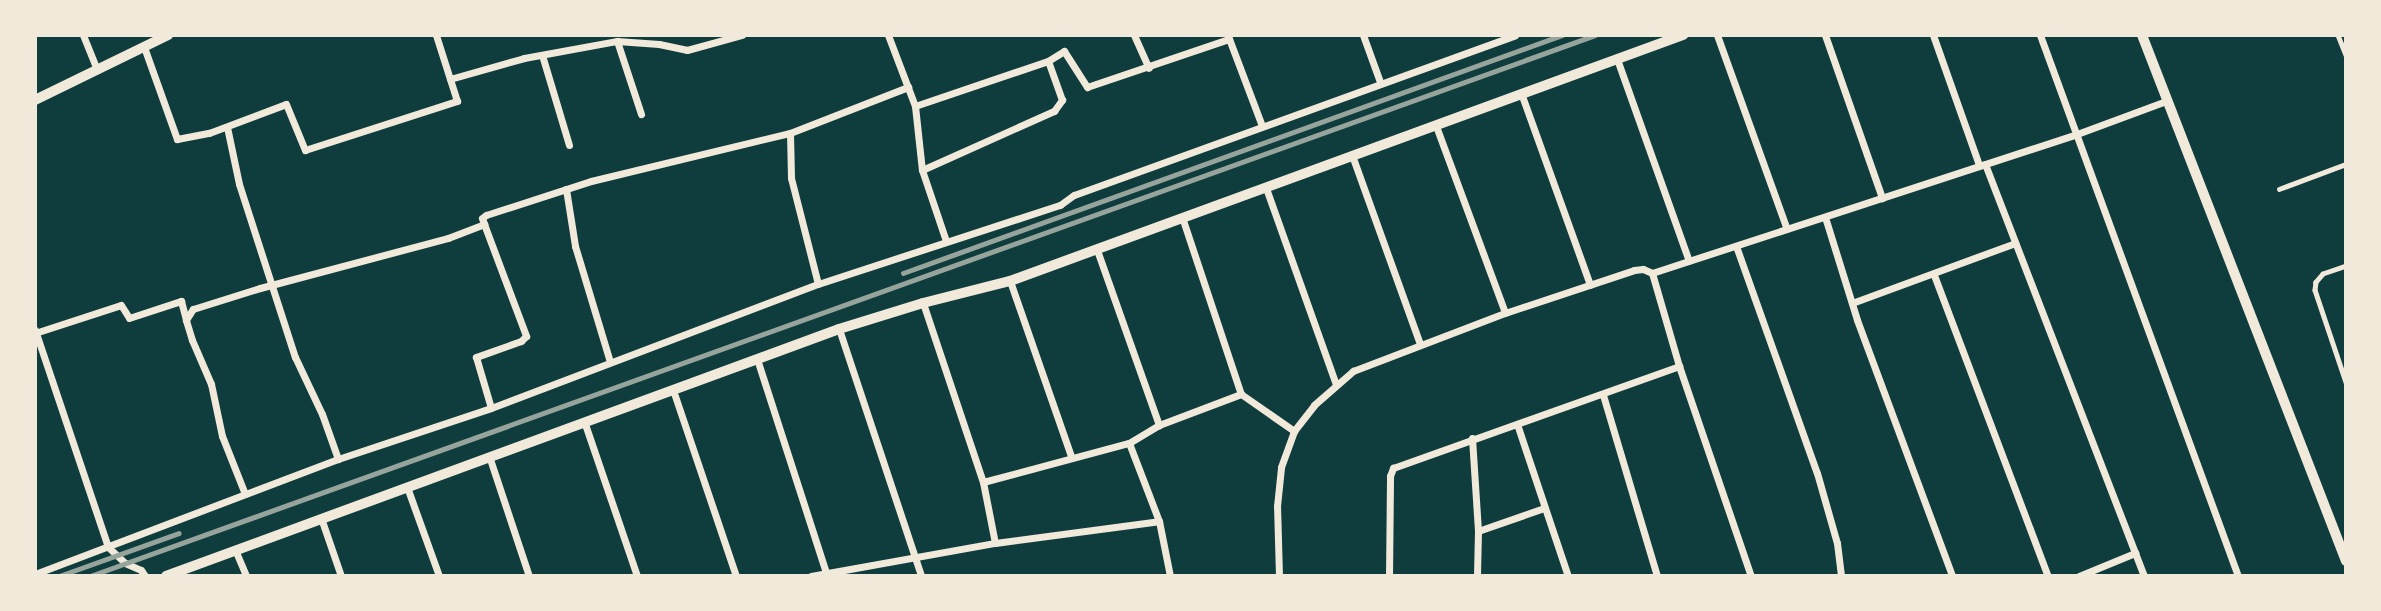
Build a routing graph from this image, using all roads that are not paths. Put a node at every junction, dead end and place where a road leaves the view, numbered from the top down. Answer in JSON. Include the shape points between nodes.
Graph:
{"nodes":[{"id":1,"x":83,"y":35,"type":"edge"},
{"id":2,"x":169,"y":35,"type":"edge"},
{"id":3,"x":436,"y":35,"type":"edge"},
{"id":4,"x":742,"y":35,"type":"edge"},
{"id":5,"x":888,"y":35,"type":"edge"},
{"id":6,"x":1135,"y":35,"type":"edge"},
{"id":7,"x":1363,"y":35,"type":"edge"},
{"id":8,"x":1515,"y":35,"type":"edge"},
{"id":9,"x":1683,"y":35,"type":"edge"},
{"id":10,"x":1717,"y":35,"type":"edge"},
{"id":11,"x":1825,"y":35,"type":"edge"},
{"id":12,"x":1933,"y":35,"type":"edge"},
{"id":13,"x":2040,"y":35,"type":"edge"},
{"id":14,"x":2142,"y":35,"type":"edge"},
{"id":15,"x":2338,"y":35,"type":"edge"},
{"id":16,"x":1228,"y":37,"type":"edge"},
{"id":17,"x":617,"y":41,"type":"junction"},
{"id":18,"x":2344,"y":46,"type":"edge"},
{"id":19,"x":144,"y":47,"type":"junction"},
{"id":20,"x":541,"y":55,"type":"junction"},
{"id":21,"x":2346,"y":55,"type":"edge"},
{"id":22,"x":1617,"y":59,"type":"junction"},
{"id":23,"x":1048,"y":61,"type":"junction"},
{"id":24,"x":1149,"y":68,"type":"junction"},
{"id":25,"x":97,"y":71,"type":"junction"},
{"id":26,"x":450,"y":79,"type":"junction"},
{"id":27,"x":1380,"y":82,"type":"junction"},
{"id":28,"x":908,"y":87,"type":"junction"},
{"id":29,"x":1521,"y":92,"type":"junction"},
{"id":30,"x":35,"y":100,"type":"edge"},
{"id":31,"x":2165,"y":101,"type":"junction"},
{"id":32,"x":915,"y":106,"type":"junction"},
{"id":33,"x":641,"y":114,"type":"dead end"},
{"id":34,"x":1262,"y":126,"type":"junction"},
{"id":35,"x":1436,"y":126,"type":"junction"},
{"id":36,"x":227,"y":127,"type":"junction"},
{"id":37,"x":790,"y":133,"type":"junction"},
{"id":38,"x":2077,"y":134,"type":"junction"},
{"id":39,"x":569,"y":145,"type":"dead end"},
{"id":40,"x":1353,"y":158,"type":"junction"},
{"id":41,"x":1982,"y":164,"type":"junction"},
{"id":42,"x":2346,"y":164,"type":"edge"},
{"id":43,"x":922,"y":170,"type":"junction"},
{"id":44,"x":1266,"y":188,"type":"junction"},
{"id":45,"x":566,"y":189,"type":"junction"},
{"id":46,"x":2279,"y":189,"type":"dead end"},
{"id":47,"x":1882,"y":198,"type":"junction"},
{"id":48,"x":1825,"y":217,"type":"junction"},
{"id":49,"x":1182,"y":220,"type":"junction"},
{"id":50,"x":484,"y":224,"type":"junction"},
{"id":51,"x":1787,"y":229,"type":"junction"},
{"id":52,"x":946,"y":241,"type":"junction"},
{"id":53,"x":2015,"y":243,"type":"junction"},
{"id":54,"x":1736,"y":246,"type":"junction"},
{"id":55,"x":1097,"y":250,"type":"junction"},
{"id":56,"x":1689,"y":261,"type":"junction"},
{"id":57,"x":2346,"y":266,"type":"edge"},
{"id":58,"x":1652,"y":273,"type":"junction"},
{"id":59,"x":1934,"y":275,"type":"junction"},
{"id":60,"x":1010,"y":281,"type":"junction"},
{"id":61,"x":818,"y":284,"type":"junction"},
{"id":62,"x":1590,"y":285,"type":"junction"},
{"id":63,"x":272,"y":287,"type":"junction"},
{"id":64,"x":923,"y":303,"type":"junction"},
{"id":65,"x":1852,"y":303,"type":"junction"},
{"id":66,"x":1505,"y":313,"type":"junction"},
{"id":67,"x":186,"y":320,"type":"junction"},
{"id":68,"x":839,"y":329,"type":"junction"},
{"id":69,"x":36,"y":332,"type":"edge"},
{"id":70,"x":1420,"y":344,"type":"junction"},
{"id":71,"x":757,"y":359,"type":"junction"},
{"id":72,"x":610,"y":362,"type":"junction"},
{"id":73,"x":1679,"y":366,"type":"junction"},
{"id":74,"x":2346,"y":382,"type":"edge"},
{"id":75,"x":1336,"y":385,"type":"junction"},
{"id":76,"x":673,"y":390,"type":"junction"},
{"id":77,"x":1241,"y":394,"type":"junction"},
{"id":78,"x":1602,"y":395,"type":"junction"},
{"id":79,"x":491,"y":408,"type":"junction"},
{"id":80,"x":585,"y":424,"type":"junction"},
{"id":81,"x":1517,"y":424,"type":"junction"},
{"id":82,"x":1159,"y":425,"type":"junction"},
{"id":83,"x":1294,"y":431,"type":"junction"},
{"id":84,"x":1472,"y":438,"type":"junction"},
{"id":85,"x":1129,"y":443,"type":"junction"},
{"id":86,"x":1071,"y":456,"type":"junction"},
{"id":87,"x":338,"y":458,"type":"junction"},
{"id":88,"x":490,"y":459,"type":"junction"},
{"id":89,"x":983,"y":482,"type":"junction"},
{"id":90,"x":407,"y":487,"type":"junction"},
{"id":91,"x":245,"y":495,"type":"junction"},
{"id":92,"x":1544,"y":508,"type":"junction"},
{"id":93,"x":321,"y":518,"type":"junction"},
{"id":94,"x":1159,"y":521,"type":"junction"},
{"id":95,"x":1478,"y":531,"type":"junction"},
{"id":96,"x":995,"y":543,"type":"junction"},
{"id":97,"x":108,"y":547,"type":"junction"},
{"id":98,"x":236,"y":552,"type":"junction"},
{"id":99,"x":2135,"y":553,"type":"junction"},
{"id":100,"x":918,"y":559,"type":"junction"},
{"id":101,"x":2346,"y":561,"type":"edge"},
{"id":102,"x":826,"y":573,"type":"junction"},
{"id":103,"x":35,"y":574,"type":"edge"},
{"id":104,"x":145,"y":576,"type":"edge"},
{"id":105,"x":166,"y":576,"type":"edge"},
{"id":106,"x":246,"y":576,"type":"edge"},
{"id":107,"x":341,"y":576,"type":"edge"},
{"id":108,"x":439,"y":576,"type":"edge"},
{"id":109,"x":529,"y":576,"type":"edge"},
{"id":110,"x":637,"y":576,"type":"edge"},
{"id":111,"x":736,"y":576,"type":"edge"},
{"id":112,"x":811,"y":576,"type":"edge"},
{"id":113,"x":921,"y":576,"type":"edge"},
{"id":114,"x":1170,"y":576,"type":"edge"},
{"id":115,"x":1279,"y":576,"type":"edge"},
{"id":116,"x":1389,"y":576,"type":"edge"},
{"id":117,"x":1477,"y":576,"type":"edge"},
{"id":118,"x":1568,"y":576,"type":"edge"},
{"id":119,"x":1657,"y":576,"type":"edge"},
{"id":120,"x":1751,"y":576,"type":"edge"},
{"id":121,"x":1842,"y":576,"type":"edge"},
{"id":122,"x":1952,"y":576,"type":"edge"},
{"id":123,"x":2048,"y":576,"type":"edge"},
{"id":124,"x":2079,"y":576,"type":"edge"},
{"id":125,"x":2144,"y":576,"type":"edge"},
{"id":126,"x":2238,"y":576,"type":"edge"}],
"edges":[{"from":1,"to":25,"type":"street"},
{"from":2,"to":19,"type":"street"},
{"from":3,"to":26,"type":"street"},
{"from":4,"to":17,"type":"street","via":[[692,50]]},
{"from":5,"to":28,"type":"street"},
{"from":6,"to":24,"type":"street"},
{"from":7,"to":27,"type":"street"},
{"from":8,"to":27,"type":"street"},
{"from":9,"to":22,"type":"street"},
{"from":10,"to":51,"type":"street"},
{"from":11,"to":47,"type":"street"},
{"from":12,"to":41,"type":"street"},
{"from":13,"to":38,"type":"street"},
{"from":14,"to":31,"type":"street"},
{"from":15,"to":18,"type":"lane"},
{"from":16,"to":24,"type":"street"},
{"from":16,"to":34,"type":"street"},
{"from":17,"to":20,"type":"street"},
{"from":17,"to":33,"type":"street"},
{"from":18,"to":21,"type":"lane"},
{"from":19,"to":25,"type":"street"},
{"from":19,"to":36,"type":"street","via":[[177,139]]},
{"from":20,"to":26,"type":"street"},
{"from":20,"to":39,"type":"street"},
{"from":22,"to":29,"type":"street"},
{"from":22,"to":56,"type":"street"},
{"from":23,"to":24,"type":"street","via":[[1068,53],[1087,87]]},
{"from":23,"to":32,"type":"street"},
{"from":23,"to":43,"type":"street","via":[[1062,100],[1054,111]]},
{"from":25,"to":30,"type":"street"},
{"from":26,"to":36,"type":"street","via":[[457,101],[304,149],[286,104]]},
{"from":27,"to":34,"type":"street"},
{"from":28,"to":32,"type":"street"},
{"from":28,"to":37,"type":"street"},
{"from":29,"to":35,"type":"street"},
{"from":29,"to":62,"type":"street"},
{"from":31,"to":38,"type":"street"},
{"from":31,"to":101,"type":"street"},
{"from":32,"to":43,"type":"street"},
{"from":34,"to":52,"type":"street","via":[[1074,195],[1060,205]]},
{"from":35,"to":40,"type":"street"},
{"from":35,"to":66,"type":"street"},
{"from":36,"to":63,"type":"street","via":[[239,184]]},
{"from":37,"to":45,"type":"street"},
{"from":37,"to":61,"type":"street","via":[[791,178]]},
{"from":38,"to":41,"type":"street"},
{"from":38,"to":126,"type":"street"},
{"from":40,"to":44,"type":"street"},
{"from":40,"to":70,"type":"street"},
{"from":41,"to":47,"type":"street"},
{"from":41,"to":53,"type":"street"},
{"from":42,"to":46,"type":"lane"},
{"from":43,"to":52,"type":"street"},
{"from":44,"to":49,"type":"street"},
{"from":44,"to":75,"type":"street"},
{"from":45,"to":50,"type":"street","via":[[485,215]]},
{"from":45,"to":72,"type":"street","via":[[575,246]]},
{"from":47,"to":48,"type":"street"},
{"from":48,"to":51,"type":"street"},
{"from":48,"to":65,"type":"street"},
{"from":49,"to":55,"type":"street"},
{"from":49,"to":77,"type":"street"},
{"from":50,"to":63,"type":"street"},
{"from":50,"to":79,"type":"street","via":[[526,336],[476,358]]},
{"from":51,"to":54,"type":"street"},
{"from":52,"to":61,"type":"street"},
{"from":53,"to":59,"type":"street"},
{"from":53,"to":99,"type":"street"},
{"from":54,"to":56,"type":"street"},
{"from":54,"to":121,"type":"street","via":[[1817,474]]},
{"from":55,"to":60,"type":"street"},
{"from":55,"to":82,"type":"street"},
{"from":56,"to":58,"type":"street"},
{"from":57,"to":74,"type":"lane","via":[[2323,274],[2315,290]]},
{"from":58,"to":62,"type":"street","via":[[1639,269]]},
{"from":58,"to":73,"type":"street"},
{"from":59,"to":65,"type":"street"},
{"from":59,"to":123,"type":"street"},
{"from":60,"to":64,"type":"street"},
{"from":60,"to":86,"type":"street"},
{"from":61,"to":72,"type":"street"},
{"from":62,"to":66,"type":"street"},
{"from":63,"to":67,"type":"street","via":[[194,308]]},
{"from":63,"to":87,"type":"street","via":[[295,357]]},
{"from":64,"to":68,"type":"street"},
{"from":64,"to":89,"type":"street"},
{"from":65,"to":122,"type":"street"},
{"from":66,"to":70,"type":"street"},
{"from":67,"to":69,"type":"street","via":[[181,302],[129,318],[121,305]]},
{"from":67,"to":91,"type":"street"},
{"from":68,"to":71,"type":"street"},
{"from":68,"to":100,"type":"street"},
{"from":69,"to":97,"type":"street"},
{"from":70,"to":75,"type":"street","via":[[1353,371]]},
{"from":71,"to":76,"type":"street"},
{"from":71,"to":102,"type":"street"},
{"from":72,"to":79,"type":"street"},
{"from":73,"to":78,"type":"street"},
{"from":73,"to":120,"type":"street"},
{"from":75,"to":83,"type":"street"},
{"from":76,"to":80,"type":"street"},
{"from":76,"to":111,"type":"street"},
{"from":77,"to":82,"type":"street"},
{"from":77,"to":83,"type":"street"},
{"from":78,"to":81,"type":"street"},
{"from":78,"to":119,"type":"street"},
{"from":79,"to":87,"type":"street"},
{"from":80,"to":88,"type":"street"},
{"from":80,"to":110,"type":"street"},
{"from":81,"to":84,"type":"street"},
{"from":81,"to":92,"type":"street"},
{"from":82,"to":85,"type":"street"},
{"from":83,"to":115,"type":"street","via":[[1281,467]]},
{"from":84,"to":95,"type":"street"},
{"from":84,"to":116,"type":"street","via":[[1391,471]]},
{"from":85,"to":86,"type":"street"},
{"from":85,"to":94,"type":"street"},
{"from":86,"to":89,"type":"street"},
{"from":87,"to":91,"type":"street"},
{"from":88,"to":90,"type":"street"},
{"from":88,"to":109,"type":"street"},
{"from":89,"to":96,"type":"street"},
{"from":90,"to":93,"type":"street"},
{"from":90,"to":108,"type":"street"},
{"from":91,"to":97,"type":"street"},
{"from":92,"to":95,"type":"street"},
{"from":92,"to":118,"type":"street"},
{"from":93,"to":98,"type":"street"},
{"from":93,"to":107,"type":"street"},
{"from":94,"to":96,"type":"street"},
{"from":94,"to":114,"type":"street"},
{"from":95,"to":117,"type":"street"},
{"from":96,"to":100,"type":"street"},
{"from":97,"to":103,"type":"street"},
{"from":97,"to":104,"type":"street"},
{"from":98,"to":105,"type":"street"},
{"from":98,"to":106,"type":"street"},
{"from":99,"to":124,"type":"street"},
{"from":99,"to":125,"type":"street"},
{"from":100,"to":102,"type":"street"},
{"from":100,"to":113,"type":"street"},
{"from":102,"to":112,"type":"street"}]}
